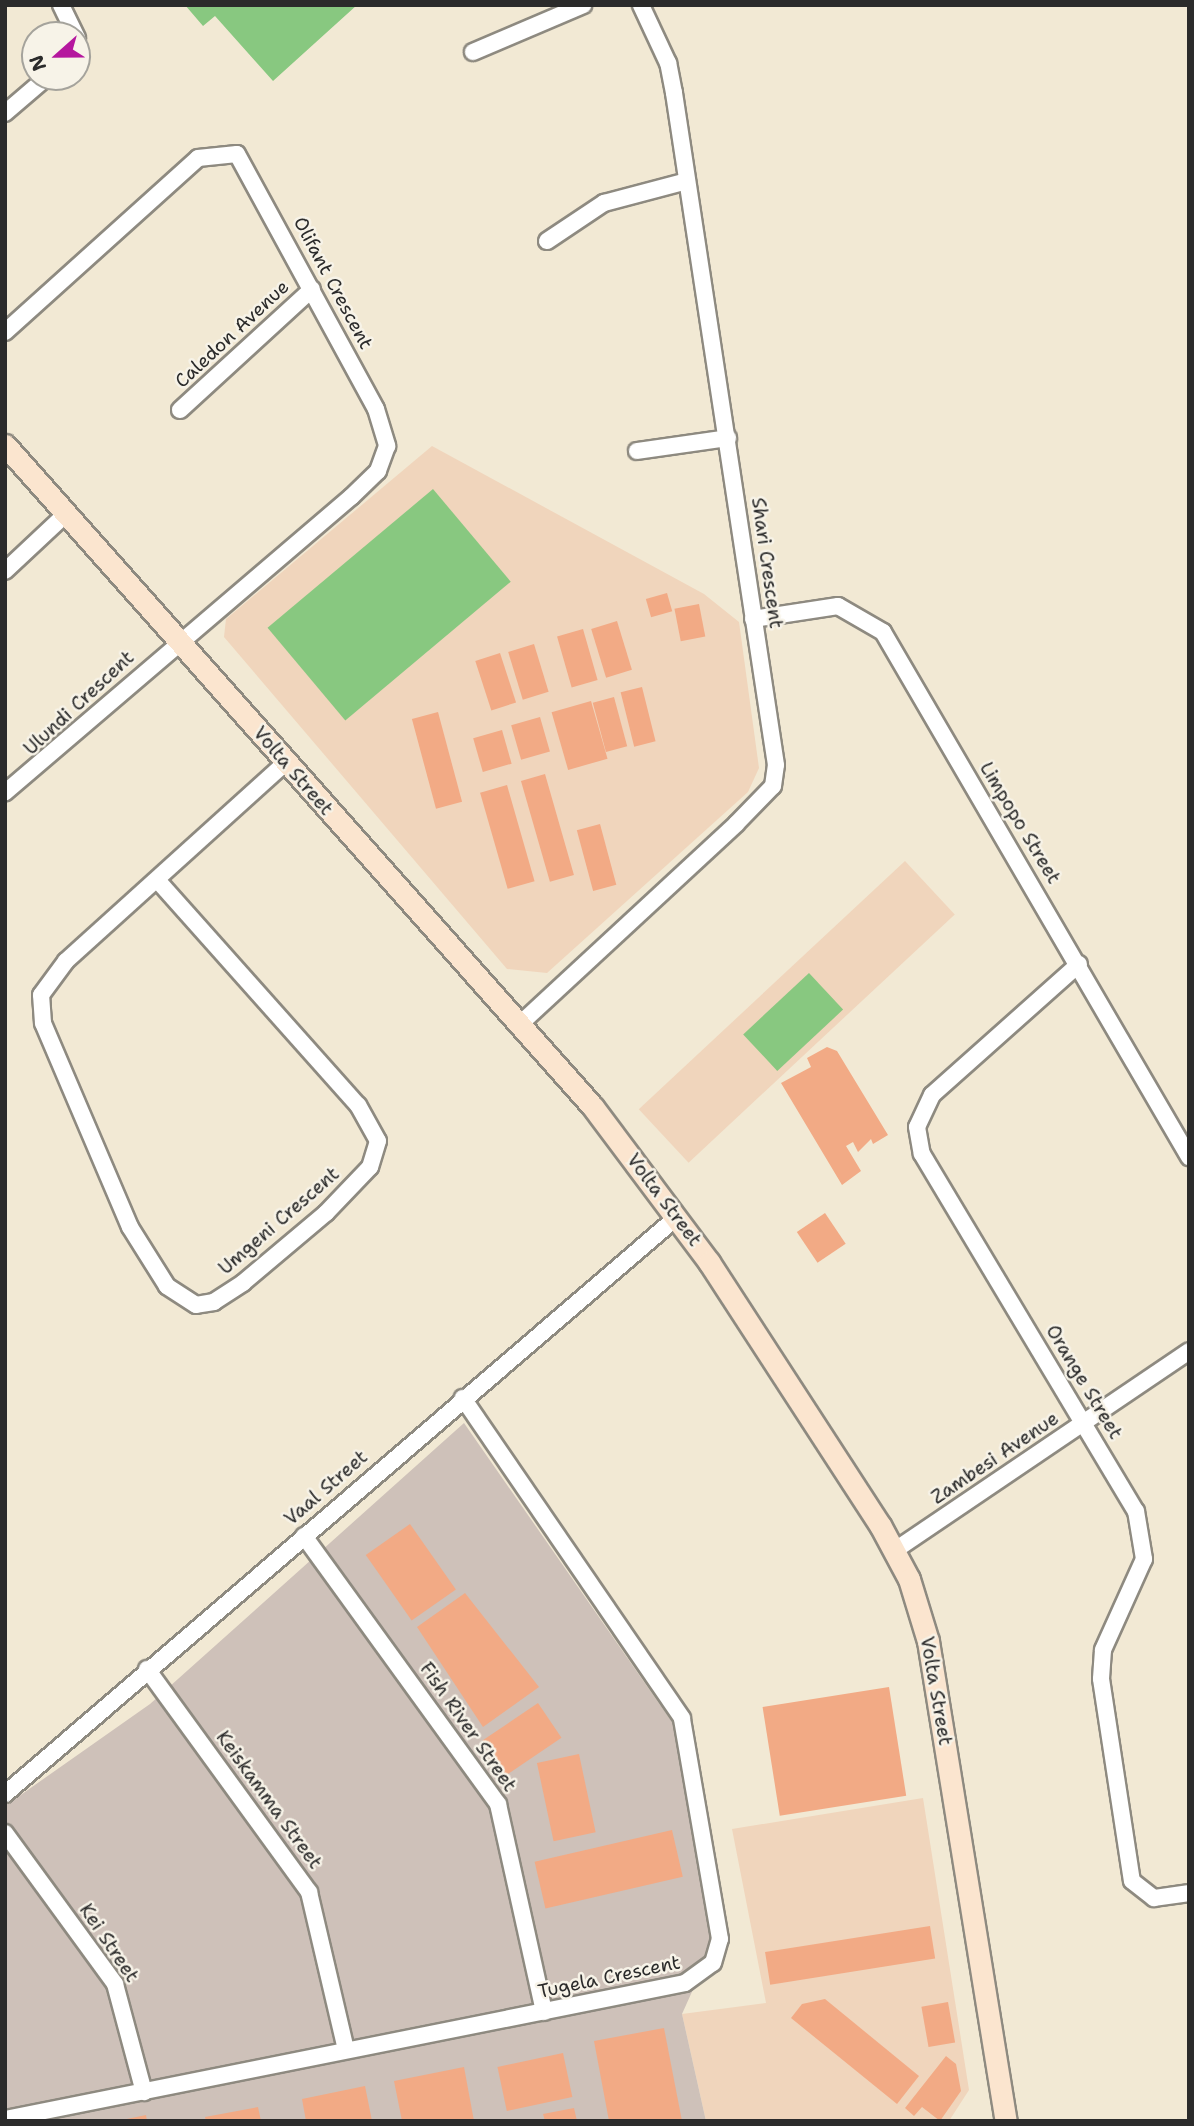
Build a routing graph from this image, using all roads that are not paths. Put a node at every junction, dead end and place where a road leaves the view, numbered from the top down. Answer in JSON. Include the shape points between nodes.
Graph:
{"nodes":[{"id":1,"x":61,"y":5,"type":"edge"},
{"id":2,"x":583,"y":5,"type":"edge"},
{"id":3,"x":640,"y":5,"type":"edge"},
{"id":4,"x":69,"y":21,"type":"edge"},
{"id":5,"x":473,"y":52,"type":"dead end"},
{"id":6,"x":31,"y":91,"type":"edge"},
{"id":7,"x":5,"y":113,"type":"edge"},
{"id":8,"x":687,"y":181,"type":"junction"},
{"id":9,"x":547,"y":241,"type":"dead end"},
{"id":10,"x":312,"y":289,"type":"junction"},
{"id":11,"x":5,"y":332,"type":"edge"},
{"id":12,"x":180,"y":410,"type":"dead end"},
{"id":13,"x":729,"y":438,"type":"junction"},
{"id":14,"x":5,"y":444,"type":"edge"},
{"id":15,"x":637,"y":451,"type":"dead end"},
{"id":16,"x":67,"y":513,"type":"junction"},
{"id":17,"x":5,"y":571,"type":"edge"},
{"id":18,"x":753,"y":620,"type":"junction"},
{"id":19,"x":179,"y":640,"type":"junction"},
{"id":20,"x":285,"y":762,"type":"junction"},
{"id":21,"x":5,"y":793,"type":"edge"},
{"id":22,"x":159,"y":882,"type":"junction"},
{"id":23,"x":1079,"y":964,"type":"junction"},
{"id":24,"x":518,"y":1026,"type":"junction"},
{"id":25,"x":1189,"y":1157,"type":"edge"},
{"id":26,"x":677,"y":1217,"type":"junction"},
{"id":27,"x":1189,"y":1352,"type":"edge"},
{"id":28,"x":463,"y":1398,"type":"junction"},
{"id":29,"x":1084,"y":1422,"type":"junction"},
{"id":30,"x":304,"y":1536,"type":"junction"},
{"id":31,"x":894,"y":1551,"type":"junction"},
{"id":32,"x":147,"y":1669,"type":"junction"},
{"id":33,"x":5,"y":1794,"type":"edge"},
{"id":34,"x":5,"y":1833,"type":"edge"},
{"id":35,"x":1189,"y":1893,"type":"edge"},
{"id":36,"x":544,"y":2012,"type":"junction"},
{"id":37,"x":346,"y":2050,"type":"junction"},
{"id":38,"x":144,"y":2092,"type":"junction"},
{"id":39,"x":5,"y":2119,"type":"edge"},
{"id":40,"x":1006,"y":2121,"type":"edge"}],
"edges":[{"from":1,"to":4,"type":"street"},
{"from":2,"to":5,"type":"street"},
{"from":3,"to":8,"type":"street","name":"Shari Crescent","via":[[668,63]]},
{"from":6,"to":7,"type":"street"},
{"from":8,"to":9,"type":"street","via":[[604,203]]},
{"from":8,"to":13,"type":"street","name":"Shari Crescent"},
{"from":10,"to":11,"type":"street","name":"Olifant Crescent","via":[[246,162],[237,154],[213,153],[198,158]]},
{"from":10,"to":12,"type":"street","name":"Caledon Avenue"},
{"from":10,"to":19,"type":"street","name":"Olifant Crescent","via":[[376,409],[385,454],[351,497]]},
{"from":13,"to":15,"type":"street"},
{"from":13,"to":18,"type":"street","name":"Shari Crescent"},
{"from":14,"to":16,"type":"street","name":"Volta Street"},
{"from":16,"to":17,"type":"street"},
{"from":16,"to":19,"type":"street","name":"Volta Street"},
{"from":18,"to":23,"type":"street","name":"Limpopo Street","via":[[838,606],[883,632]]},
{"from":18,"to":24,"type":"street","name":"Shari Crescent","via":[[774,743],[773,786]]},
{"from":19,"to":20,"type":"street","name":"Volta Street"},
{"from":19,"to":21,"type":"street","name":"Ulundi Crescent","via":[[43,767]]},
{"from":20,"to":22,"type":"street","name":"Umgeni Crescent"},
{"from":20,"to":24,"type":"street","name":"Volta Street"},
{"from":22,"to":22,"type":"street","name":"Umgeni Crescent","via":[[54,972],[43,986],[41,1013],[130,1227],[167,1286],[196,1305],[214,1302],[243,1283],[326,1213],[370,1167],[378,1141],[358,1105]]},
{"from":23,"to":25,"type":"street","name":"Limpopo Street"},
{"from":23,"to":29,"type":"street","name":"Orange Street","via":[[932,1095],[917,1127],[922,1154]]},
{"from":24,"to":26,"type":"street","name":"Volta Street","via":[[593,1107]]},
{"from":26,"to":28,"type":"street","name":"Vaal Street"},
{"from":26,"to":31,"type":"street","name":"Volta Street","via":[[804,1400]]},
{"from":27,"to":29,"type":"street","name":"Zambesi Avenue"},
{"from":28,"to":30,"type":"street","name":"Vaal Street"},
{"from":28,"to":36,"type":"street","name":"Tugela Crescent","via":[[682,1718],[720,1939],[713,1963],[696,1979]]},
{"from":29,"to":31,"type":"street","name":"Zambesi Avenue"},
{"from":29,"to":35,"type":"street","name":"Orange Street","via":[[1136,1511],[1144,1539],[1138,1577],[1101,1661],[1128,1871],[1145,1895]]},
{"from":30,"to":32,"type":"street","name":"Vaal Street"},
{"from":30,"to":36,"type":"street","name":"Fish River Street","via":[[498,1804]]},
{"from":31,"to":40,"type":"street","name":"Volta Street","via":[[928,1641]]},
{"from":32,"to":33,"type":"street","name":"Vaal Street"},
{"from":32,"to":37,"type":"street","name":"Keiskamma Street","via":[[309,1892]]},
{"from":34,"to":38,"type":"street","name":"Kei Street","via":[[115,1984]]},
{"from":36,"to":37,"type":"street","name":"Tugela Crescent"},
{"from":37,"to":38,"type":"street","name":"Tugela Crescent"},
{"from":38,"to":39,"type":"street","name":"Tugela Crescent"}]}
